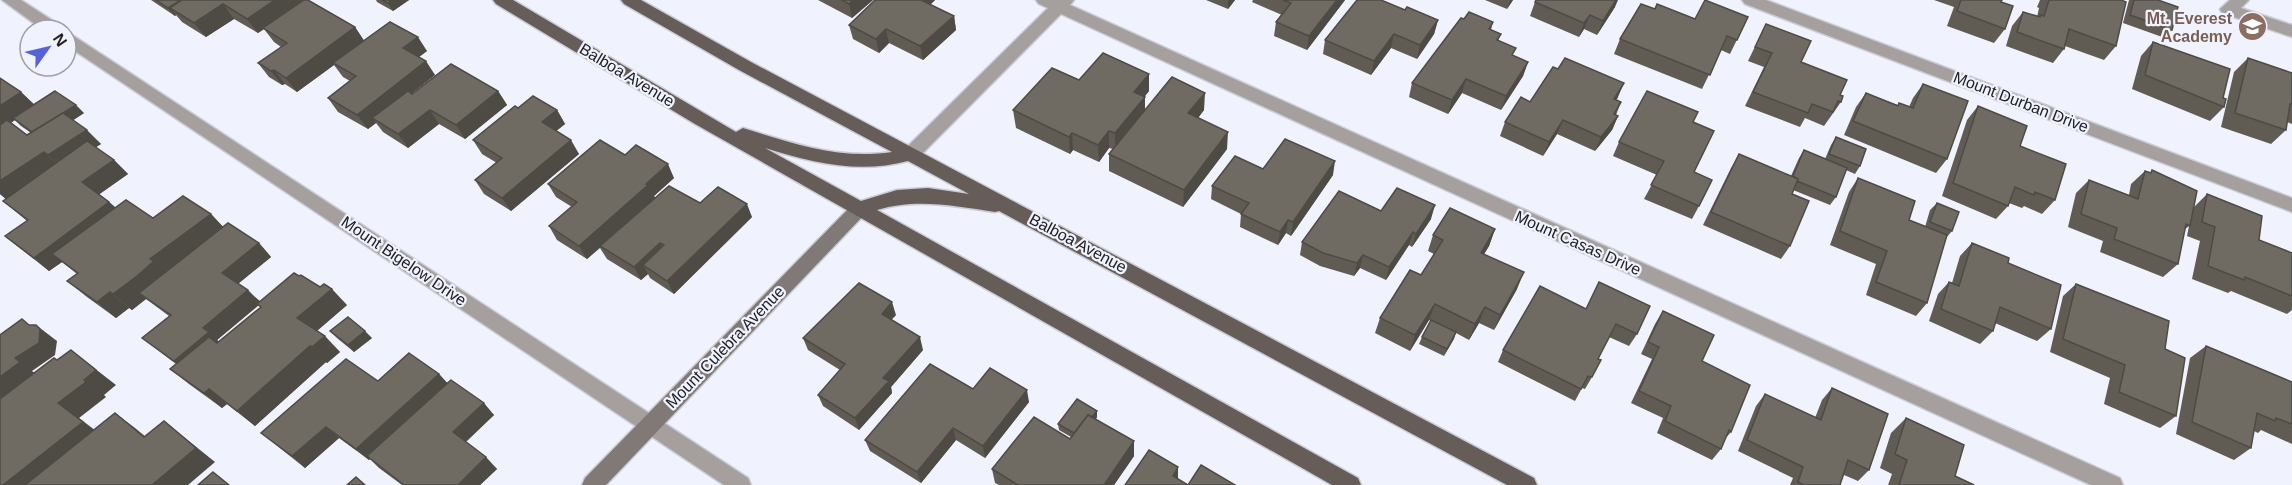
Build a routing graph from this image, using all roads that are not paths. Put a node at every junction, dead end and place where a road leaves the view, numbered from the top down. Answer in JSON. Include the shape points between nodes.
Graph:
{"nodes":[{"id":1,"x":10,"y":0,"type":"edge"},
{"id":2,"x":501,"y":0,"type":"edge"},
{"id":3,"x":629,"y":0,"type":"edge"},
{"id":4,"x":1750,"y":0,"type":"edge"},
{"id":5,"x":2212,"y":0,"type":"edge"},
{"id":6,"x":2241,"y":0,"type":"edge"},
{"id":7,"x":1056,"y":2,"type":"edge"},
{"id":8,"x":2228,"y":9,"type":"junction"},
{"id":9,"x":37,"y":18,"type":"edge"},
{"id":10,"x":2292,"y":31,"type":"edge"},
{"id":11,"x":78,"y":45,"type":"edge"},
{"id":12,"x":701,"y":120,"type":"junction"},
{"id":13,"x":911,"y":154,"type":"junction"},
{"id":14,"x":2292,"y":205,"type":"edge"},
{"id":15,"x":1010,"y":207,"type":"junction"},
{"id":16,"x":859,"y":209,"type":"junction"},
{"id":17,"x":650,"y":425,"type":"junction"},
{"id":18,"x":592,"y":485,"type":"edge"},
{"id":19,"x":741,"y":485,"type":"edge"},
{"id":20,"x":1351,"y":485,"type":"edge"},
{"id":21,"x":1527,"y":485,"type":"edge"},
{"id":22,"x":2113,"y":485,"type":"edge"}],
"edges":[{"from":1,"to":9,"type":"street"},
{"from":2,"to":12,"type":"main road","name":"Balboa Avenue"},
{"from":3,"to":13,"type":"main road","name":"Balboa Avenue"},
{"from":4,"to":14,"type":"street","name":"Mount Durban Drive"},
{"from":5,"to":8,"type":"street"},
{"from":6,"to":8,"type":"street"},
{"from":7,"to":13,"type":"street"},
{"from":7,"to":22,"type":"street","name":"Mount Casas Drive"},
{"from":8,"to":10,"type":"street"},
{"from":11,"to":17,"type":"street","name":"Mount Bigelow Drive"},
{"from":12,"to":13,"type":"main road","via":[[792,151],[826,157],[872,162]]},
{"from":12,"to":16,"type":"main road","name":"Balboa Avenue"},
{"from":13,"to":15,"type":"main road","name":"Balboa Avenue"},
{"from":15,"to":16,"type":"main road","via":[[928,195],[897,197]]},
{"from":15,"to":21,"type":"main road","name":"Balboa Avenue"},
{"from":16,"to":17,"type":"street","name":"Mount Culebra Avenue"},
{"from":16,"to":20,"type":"main road","name":"Balboa Avenue"},
{"from":17,"to":18,"type":"street","name":"Mount Culebra Avenue"},
{"from":17,"to":19,"type":"street","name":"Mount Bigelow Drive"}]}
